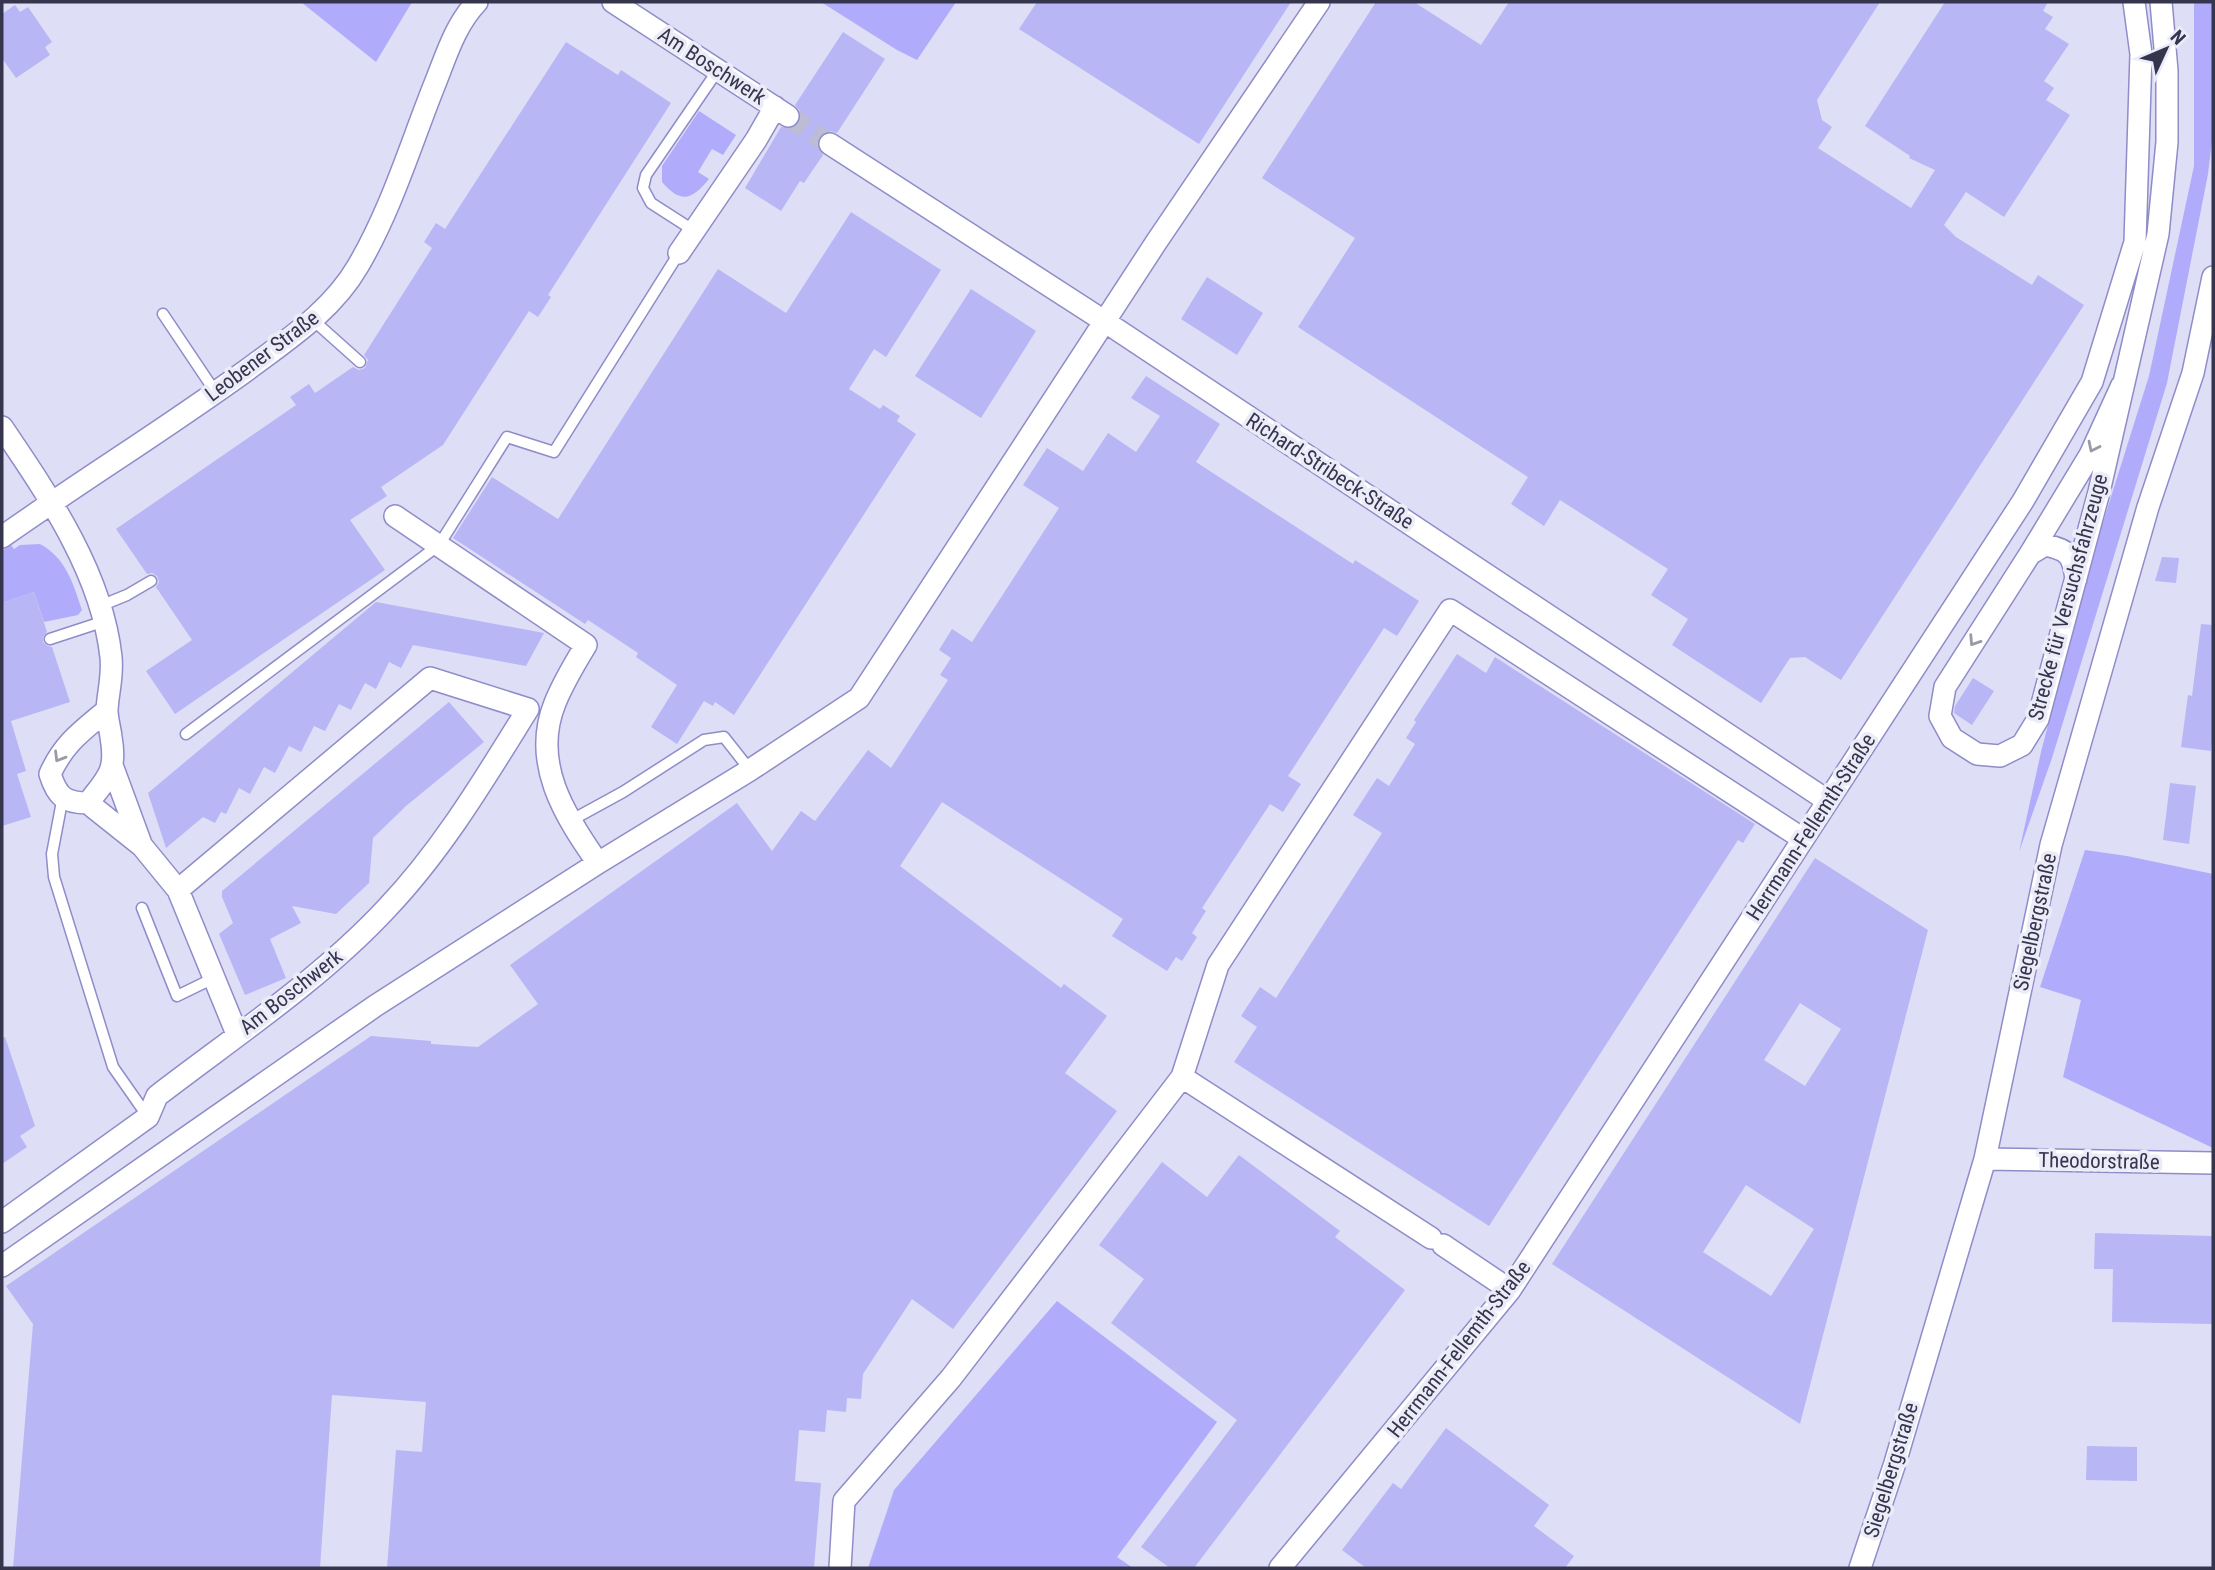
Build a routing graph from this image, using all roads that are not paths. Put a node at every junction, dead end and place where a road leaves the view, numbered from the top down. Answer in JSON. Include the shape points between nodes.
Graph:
{"nodes":[{"id":1,"x":477,"y":2,"type":"edge"},
{"id":2,"x":613,"y":2,"type":"edge"},
{"id":3,"x":1319,"y":2,"type":"edge"},
{"id":4,"x":2134,"y":2,"type":"edge"},
{"id":5,"x":2161,"y":2,"type":"edge"},
{"id":6,"x":718,"y":70,"type":"junction"},
{"id":7,"x":830,"y":144,"type":"tunnel mouth"},
{"id":8,"x":693,"y":230,"type":"junction"},
{"id":9,"x":679,"y":253,"type":"joint"},
{"id":10,"x":2213,"y":277,"type":"edge"},
{"id":11,"x":163,"y":314,"type":"dead end"},
{"id":12,"x":313,"y":320,"type":"junction"},
{"id":13,"x":1104,"y":321,"type":"junction"},
{"id":14,"x":360,"y":362,"type":"dead end"},
{"id":15,"x":2122,"y":385,"type":"junction"},
{"id":16,"x":216,"y":393,"type":"junction"},
{"id":17,"x":2,"y":427,"type":"edge"},
{"id":18,"x":52,"y":502,"type":"junction"},
{"id":19,"x":396,"y":516,"type":"dead end"},
{"id":20,"x":2,"y":537,"type":"edge"},
{"id":21,"x":439,"y":545,"type":"junction"},
{"id":22,"x":2030,"y":554,"type":"junction"},
{"id":23,"x":151,"y":580,"type":"dead end"},
{"id":24,"x":2076,"y":581,"type":"junction"},
{"id":25,"x":103,"y":613,"type":"junction"},
{"id":26,"x":50,"y":639,"type":"dead end"},
{"id":27,"x":107,"y":710,"type":"junction"},
{"id":28,"x":186,"y":733,"type":"dead end"},
{"id":29,"x":113,"y":768,"type":"junction"},
{"id":30,"x":750,"y":770,"type":"junction"},
{"id":31,"x":62,"y":796,"type":"junction"},
{"id":32,"x":1828,"y":801,"type":"junction"},
{"id":33,"x":88,"y":803,"type":"junction"},
{"id":34,"x":570,"y":821,"type":"junction"},
{"id":35,"x":1803,"y":839,"type":"junction"},
{"id":36,"x":142,"y":846,"type":"junction"},
{"id":37,"x":598,"y":863,"type":"junction"},
{"id":38,"x":178,"y":890,"type":"junction"},
{"id":39,"x":142,"y":908,"type":"dead end"},
{"id":40,"x":214,"y":978,"type":"junction"},
{"id":41,"x":237,"y":1034,"type":"junction"},
{"id":42,"x":1182,"y":1077,"type":"junction"},
{"id":43,"x":148,"y":1117,"type":"junction"},
{"id":44,"x":1985,"y":1159,"type":"junction"},
{"id":45,"x":2213,"y":1163,"type":"edge"},
{"id":46,"x":2,"y":1222,"type":"edge"},
{"id":47,"x":2,"y":1266,"type":"edge"},
{"id":48,"x":1510,"y":1290,"type":"junction"},
{"id":49,"x":840,"y":1568,"type":"edge"},
{"id":50,"x":1280,"y":1568,"type":"edge"},
{"id":51,"x":1860,"y":1568,"type":"edge"}],
"edges":[{"from":1,"to":12,"type":"street","name":"Leobener Straße","via":[[456,31],[376,233],[356,269]]},
{"from":2,"to":6,"type":"street","name":"Am Boschwerk"},
{"from":3,"to":13,"type":"street"},
{"from":4,"to":32,"type":"street","name":"Herrmann-Fellemth-Straße","via":[[2141,54],[2135,242],[2092,382],[2023,501]]},
{"from":5,"to":15,"type":"street","name":"Strecke für Versuchsfahrzeuge","via":[[2167,71],[2158,234]]},
{"from":6,"to":8,"type":"lane","via":[[646,175],[643,188],[651,203]]},
{"from":6,"to":8,"type":"street","name":"Am Boschwerk","via":[[781,111]]},
{"from":7,"to":13,"type":"street","name":"Richard-Stribeck-Straße"},
{"from":8,"to":9,"type":"street","name":"Am Boschwerk"},
{"from":9,"to":21,"type":"lane","via":[[554,452],[508,437]]},
{"from":10,"to":44,"type":"street","name":"Siegelbergstraße","via":[[2193,373],[2148,507],[2051,845]]},
{"from":11,"to":16,"type":"lane"},
{"from":12,"to":14,"type":"lane"},
{"from":12,"to":16,"type":"street","name":"Leobener Straße"},
{"from":13,"to":30,"type":"street","via":[[859,698]]},
{"from":13,"to":32,"type":"street","name":"Richard-Stribeck-Straße"},
{"from":15,"to":22,"type":"street","name":"Strecke für Versuchsfahrzeuge","one_way":true,"via":[[2090,455]]},
{"from":15,"to":24,"type":"street","name":"Strecke für Versuchsfahrzeuge"},
{"from":16,"to":18,"type":"street","name":"Leobener Straße"},
{"from":17,"to":18,"type":"street"},
{"from":18,"to":20,"type":"street","name":"Leobener Straße"},
{"from":18,"to":25,"type":"street"},
{"from":19,"to":21,"type":"street"},
{"from":21,"to":28,"type":"lane"},
{"from":21,"to":34,"type":"street","via":[[586,645],[555,704],[545,744],[551,777]]},
{"from":22,"to":24,"type":"street","via":[[2045,545],[2062,548],[2074,560]]},
{"from":22,"to":24,"type":"street","name":"Strecke für Versuchsfahrzeuge","one_way":true,"via":[[1945,687],[1940,716],[1952,738],[1977,754],[2000,756],[2022,745],[2038,719]]},
{"from":23,"to":25,"type":"lane"},
{"from":25,"to":26,"type":"lane"},
{"from":25,"to":27,"type":"street","via":[[112,684]]},
{"from":27,"to":29,"type":"street"},
{"from":27,"to":31,"type":"street","one_way":true,"via":[[59,754],[50,774]]},
{"from":29,"to":33,"type":"street"},
{"from":29,"to":36,"type":"street"},
{"from":30,"to":34,"type":"lane","via":[[724,737],[704,740]]},
{"from":30,"to":37,"type":"street"},
{"from":31,"to":33,"type":"street","via":[[72,803]]},
{"from":31,"to":43,"type":"lane","via":[[52,854],[54,877],[113,1067]]},
{"from":32,"to":35,"type":"street","name":"Herrmann-Fellemth-Straße"},
{"from":33,"to":36,"type":"street"},
{"from":34,"to":37,"type":"street"},
{"from":35,"to":42,"type":"street","via":[[1450,610],[1219,965]]},
{"from":35,"to":48,"type":"street","name":"Herrmann-Fellemth-Straße"},
{"from":36,"to":38,"type":"street"},
{"from":37,"to":47,"type":"street","via":[[375,1006]]},
{"from":38,"to":40,"type":"street"},
{"from":38,"to":41,"type":"street","name":"Am Boschwerk","via":[[430,678],[528,709],[439,846],[388,907],[352,944]]},
{"from":39,"to":40,"type":"lane","via":[[177,996]]},
{"from":40,"to":41,"type":"street"},
{"from":41,"to":43,"type":"street","name":"Am Boschwerk","via":[[157,1096]]},
{"from":42,"to":48,"type":"street"},
{"from":42,"to":49,"type":"street","via":[[951,1378],[844,1501]]},
{"from":43,"to":46,"type":"street","name":"Am Boschwerk"},
{"from":44,"to":45,"type":"street","name":"Theodorstraße"},
{"from":44,"to":51,"type":"street","name":"Siegelbergstraße"},
{"from":48,"to":50,"type":"street","name":"Herrmann-Fellemth-Straße"}]}
